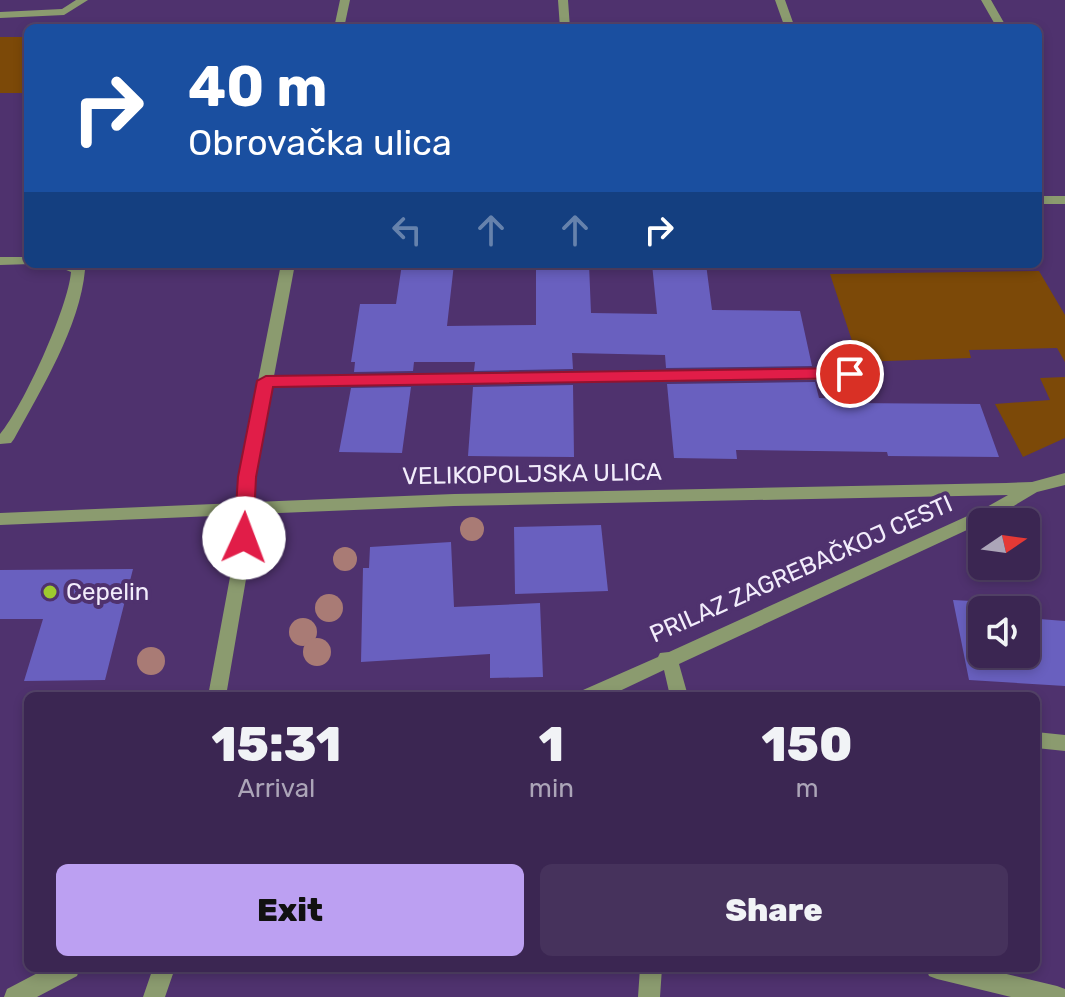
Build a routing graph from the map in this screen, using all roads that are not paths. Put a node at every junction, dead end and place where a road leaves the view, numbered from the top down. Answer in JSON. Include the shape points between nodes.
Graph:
{"nodes":[{"id":1,"x":66,"y":0,"type":"edge"},
{"id":2,"x":83,"y":0,"type":"edge"},
{"id":3,"x":345,"y":0,"type":"edge"},
{"id":4,"x":563,"y":0,"type":"edge"},
{"id":5,"x":780,"y":0,"type":"edge"},
{"id":6,"x":986,"y":0,"type":"edge"},
{"id":7,"x":7,"y":13,"type":"edge"},
{"id":8,"x":39,"y":15,"type":"junction"},
{"id":9,"x":340,"y":24,"type":"edge"},
{"id":10,"x":565,"y":24,"type":"edge"},
{"id":11,"x":789,"y":24,"type":"edge"},
{"id":12,"x":1000,"y":24,"type":"edge"},
{"id":13,"x":1042,"y":200,"type":"edge"},
{"id":14,"x":1065,"y":200,"type":"edge"},
{"id":15,"x":0,"y":261,"type":"edge"},
{"id":16,"x":24,"y":261,"type":"edge"},
{"id":17,"x":72,"y":268,"type":"edge"},
{"id":18,"x":287,"y":268,"type":"edge"},
{"id":19,"x":850,"y":374,"type":"dead end"},
{"id":20,"x":266,"y":381,"type":"junction"},
{"id":21,"x":0,"y":439,"type":"edge"},
{"id":22,"x":1065,"y":479,"type":"edge"},
{"id":23,"x":1032,"y":488,"type":"junction"},
{"id":24,"x":245,"y":506,"type":"junction"},
{"id":25,"x":0,"y":519,"type":"edge"},
{"id":26,"x":666,"y":658,"type":"junction"},
{"id":27,"x":218,"y":692,"type":"edge"},
{"id":28,"x":598,"y":692,"type":"edge"},
{"id":29,"x":678,"y":692,"type":"edge"},
{"id":30,"x":1040,"y":740,"type":"edge"},
{"id":31,"x":1065,"y":743,"type":"edge"},
{"id":32,"x":62,"y":972,"type":"edge"},
{"id":33,"x":163,"y":972,"type":"edge"},
{"id":34,"x":651,"y":972,"type":"edge"},
{"id":35,"x":954,"y":972,"type":"edge"},
{"id":36,"x":15,"y":997,"type":"edge"},
{"id":37,"x":154,"y":997,"type":"edge"},
{"id":38,"x":649,"y":997,"type":"edge"},
{"id":39,"x":1057,"y":997,"type":"edge"}],
"edges":[{"from":1,"to":8,"type":"street"},
{"from":2,"to":8,"type":"street","via":[[73,9]]},
{"from":3,"to":9,"type":"street"},
{"from":4,"to":10,"type":"street"},
{"from":5,"to":11,"type":"street"},
{"from":6,"to":12,"type":"street"},
{"from":7,"to":8,"type":"street"},
{"from":13,"to":14,"type":"street"},
{"from":15,"to":16,"type":"street"},
{"from":17,"to":21,"type":"street","via":[[78,270],[79,279],[70,307],[23,410],[6,439]]},
{"from":18,"to":20,"type":"street"},
{"from":19,"to":20,"type":"street"},
{"from":20,"to":24,"type":"street"},
{"from":22,"to":23,"type":"street","name":"VELIKOPOLJSKA ULICA"},
{"from":23,"to":24,"type":"street","name":"VELIKOPOLJSKA ULICA"},
{"from":23,"to":26,"type":"street","name":"PRILAZ ZAGREBAČKOJ CESTI","via":[[991,512]]},
{"from":24,"to":25,"type":"street","name":"VELIKOPOLJSKA ULICA"},
{"from":24,"to":27,"type":"street","via":[[243,550]]},
{"from":26,"to":28,"type":"street","name":"PRILAZ ZAGREBAČKOJ CESTI"},
{"from":26,"to":29,"type":"street"},
{"from":30,"to":31,"type":"street"},
{"from":32,"to":36,"type":"street"},
{"from":33,"to":37,"type":"street"},
{"from":34,"to":38,"type":"street"},
{"from":35,"to":39,"type":"street"}]}
